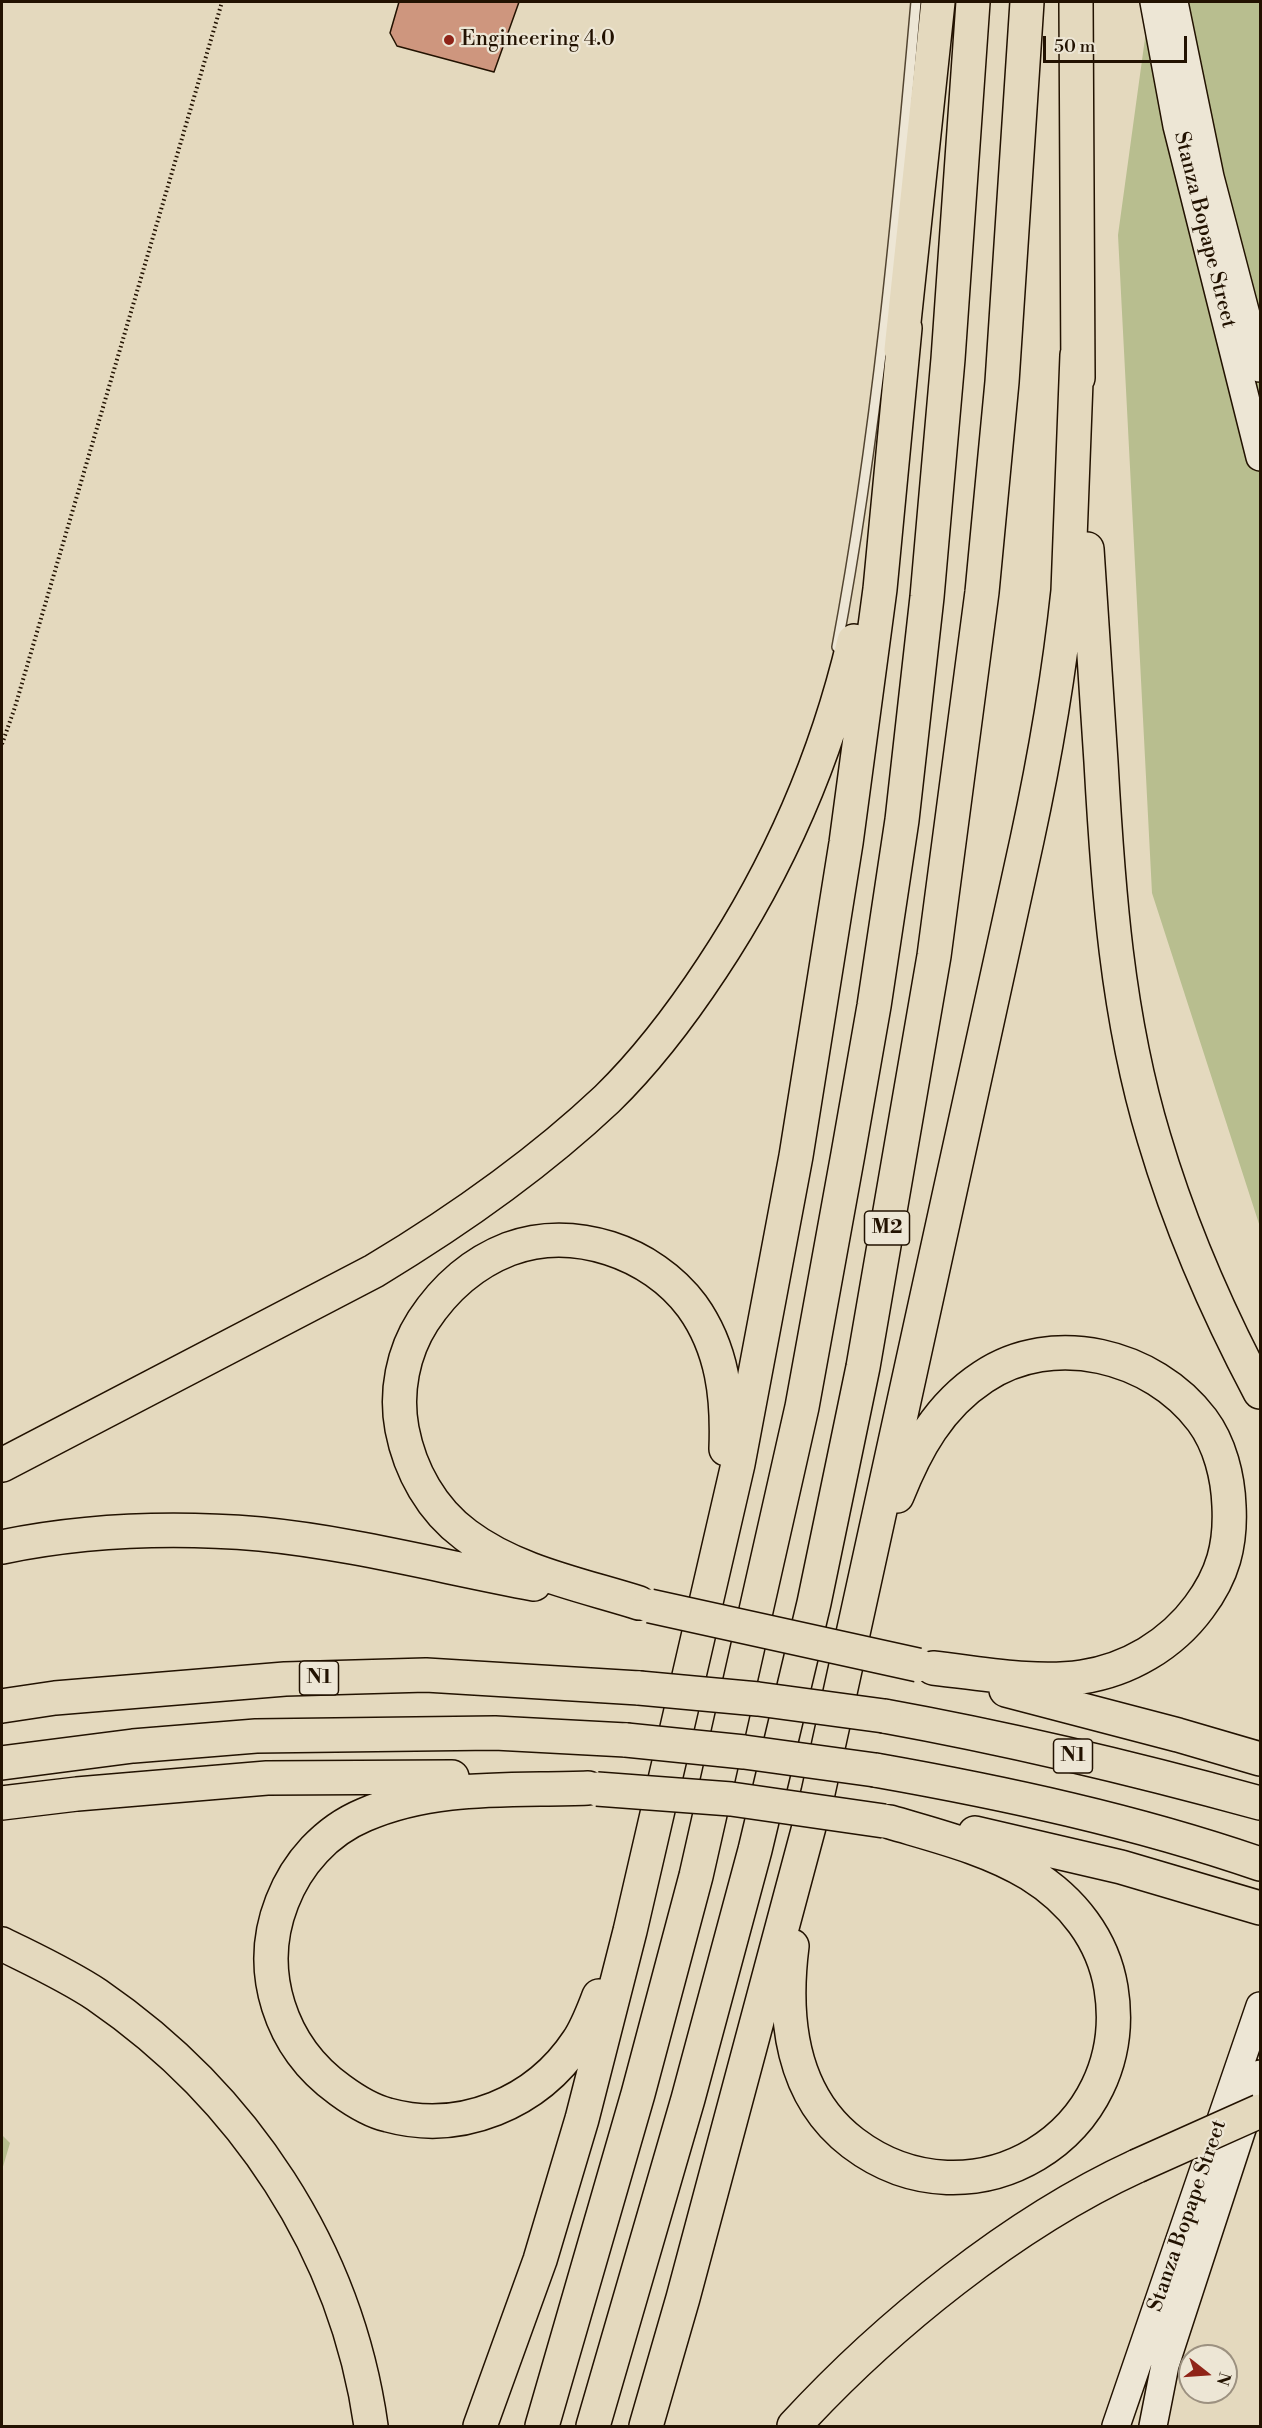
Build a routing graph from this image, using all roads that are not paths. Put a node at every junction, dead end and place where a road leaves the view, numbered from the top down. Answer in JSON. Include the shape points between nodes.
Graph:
{"nodes":[{"id":1,"x":922,"y":2,"type":"edge"},
{"id":2,"x":973,"y":2,"type":"edge"},
{"id":3,"x":1027,"y":2,"type":"edge"},
{"id":4,"x":1076,"y":2,"type":"edge"},
{"id":5,"x":1154,"y":2,"type":"edge"},
{"id":6,"x":1174,"y":2,"type":"edge"},
{"id":7,"x":905,"y":328,"type":"junction"},
{"id":8,"x":1077,"y":355,"type":"junction"},
{"id":9,"x":1260,"y":368,"type":"edge"},
{"id":10,"x":1260,"y":457,"type":"edge"},
{"id":11,"x":833,"y":663,"type":"dead end"},
{"id":12,"x":803,"y":772,"type":"dead end"},
{"id":13,"x":774,"y":866,"type":"junction"},
{"id":14,"x":1260,"y":1392,"type":"edge"},
{"id":15,"x":2,"y":1466,"type":"edge"},
{"id":16,"x":2,"y":1547,"type":"edge"},
{"id":17,"x":645,"y":1604,"type":"junction"},
{"id":18,"x":697,"y":1641,"type":"junction"},
{"id":19,"x":852,"y":1647,"type":"junction"},
{"id":20,"x":925,"y":1666,"type":"junction"},
{"id":21,"x":2,"y":1706,"type":"edge"},
{"id":22,"x":1260,"y":1759,"type":"edge"},
{"id":23,"x":2,"y":1763,"type":"edge"},
{"id":24,"x":592,"y":1789,"type":"junction"},
{"id":25,"x":661,"y":1789,"type":"junction"},
{"id":26,"x":818,"y":1793,"type":"junction"},
{"id":27,"x":2,"y":1803,"type":"edge"},
{"id":28,"x":1260,"y":1803,"type":"edge"},
{"id":29,"x":887,"y":1822,"type":"junction"},
{"id":30,"x":1251,"y":1861,"type":"edge"},
{"id":31,"x":1260,"y":1908,"type":"edge"},
{"id":32,"x":2,"y":1944,"type":"edge"},
{"id":33,"x":1260,"y":2006,"type":"edge"},
{"id":34,"x":1260,"y":2074,"type":"edge"},
{"id":35,"x":1260,"y":2111,"type":"edge"},
{"id":36,"x":1165,"y":2365,"type":"junction"},
{"id":37,"x":371,"y":2427,"type":"edge"},
{"id":38,"x":480,"y":2427,"type":"edge"},
{"id":39,"x":542,"y":2427,"type":"edge"},
{"id":40,"x":593,"y":2427,"type":"edge"},
{"id":41,"x":646,"y":2427,"type":"edge"},
{"id":42,"x":794,"y":2427,"type":"edge"},
{"id":43,"x":1116,"y":2427,"type":"edge"},
{"id":44,"x":1143,"y":2427,"type":"edge"},
{"id":45,"x":1153,"y":2427,"type":"edge"}],
"edges":[{"from":1,"to":7,"type":"highway"},
{"from":1,"to":11,"type":"lane","via":[[868,464]]},
{"from":2,"to":39,"type":"highway","number":"M2","via":[[927,597],[900,832],[850,1142],[802,1407],[696,1876]]},
{"from":3,"to":40,"type":"highway","number":"M2","via":[[1002,382],[982,592],[934,956],[863,1367],[814,1603],[755,1850]]},
{"from":4,"to":8,"type":"highway"},
{"from":5,"to":10,"type":"main road","name":"Stanza Bopape Street","via":[[1177,126]]},
{"from":6,"to":9,"type":"main road","name":"Stanza Bopape Street","via":[[1210,177]]},
{"from":7,"to":13,"type":"highway","via":[[863,594],[844,681],[814,774]]},
{"from":7,"to":18,"type":"highway","via":[[880,589],[818,1031],[744,1431]]},
{"from":8,"to":14,"type":"highway","via":[[1109,888],[1126,1018],[1153,1137],[1174,1201],[1208,1286]]},
{"from":8,"to":19,"type":"highway","via":[[1068,591],[1049,735]]},
{"from":12,"to":13,"type":"lane"},
{"from":13,"to":15,"type":"highway","via":[[727,945],[669,1029],[609,1097],[498,1191],[374,1271]]},
{"from":16,"to":17,"type":"highway","via":[[73,1536],[146,1532],[260,1534],[371,1551]]},
{"from":17,"to":18,"type":"highway","via":[[545,1573],[487,1549],[433,1503],[410,1460],[399,1400],[411,1345],[448,1288],[466,1273],[510,1249],[570,1241],[606,1247],[631,1257],[660,1274],[677,1290],[697,1314],[712,1343],[725,1389],[726,1458]]},
{"from":17,"to":20,"type":"highway","bridge":true},
{"from":18,"to":25,"type":"highway"},
{"from":19,"to":20,"type":"highway","via":[[912,1457],[935,1422],[967,1388],[1012,1363],[1062,1352],[1128,1364],[1184,1401],[1215,1442],[1228,1491],[1230,1516],[1229,1541],[1221,1569],[1211,1592],[1191,1618],[1155,1650],[1130,1663],[1083,1677],[1027,1678]]},
{"from":19,"to":26,"type":"highway"},
{"from":20,"to":22,"type":"highway"},
{"from":21,"to":28,"type":"highway","number":"N1","bridge":true,"via":[[170,1687],[332,1677],[426,1675],[639,1688],[758,1699],[973,1732]]},
{"from":23,"to":30,"type":"highway","bridge":true,"via":[[133,1746],[256,1736],[495,1733],[626,1740],[744,1752],[967,1786],[1132,1824]]},
{"from":24,"to":25,"type":"highway","via":[[463,1791],[410,1800],[349,1821],[324,1840],[286,1890],[275,1921],[271,1964],[276,2005],[304,2058],[330,2083],[370,2109],[424,2121],[463,2119],[498,2108],[533,2089],[579,2040],[600,1994]]},
{"from":24,"to":27,"type":"highway","via":[[447,1777],[267,1778]]},
{"from":24,"to":29,"type":"highway","bridge":true,"via":[[731,1799]]},
{"from":25,"to":38,"type":"highway","via":[[606,2029],[567,2174]]},
{"from":26,"to":29,"type":"highway","via":[[788,1980],[792,2041],[806,2082],[845,2137],[883,2162],[926,2175],[971,2178],[990,2174],[1047,2146],[1079,2118],[1092,2099],[1112,2047],[1115,2024],[1104,1959],[1088,1927],[1039,1881],[978,1850]]},
{"from":26,"to":41,"type":"highway"},
{"from":29,"to":31,"type":"highway","via":[[988,1836],[1109,1864]]},
{"from":32,"to":37,"type":"highway","via":[[60,1973],[126,2016],[191,2072],[242,2128],[290,2198],[324,2263],[350,2334]]},
{"from":33,"to":43,"type":"main road","name":"Stanza Bopape Street"},
{"from":34,"to":36,"type":"main road","name":"Stanza Bopape Street"},
{"from":35,"to":42,"type":"highway","bridge":true,"via":[[1103,2181],[1018,2235],[888,2334]]},
{"from":36,"to":44,"type":"main road"},
{"from":36,"to":45,"type":"main road","name":"Stanza Bopape Street"}]}
